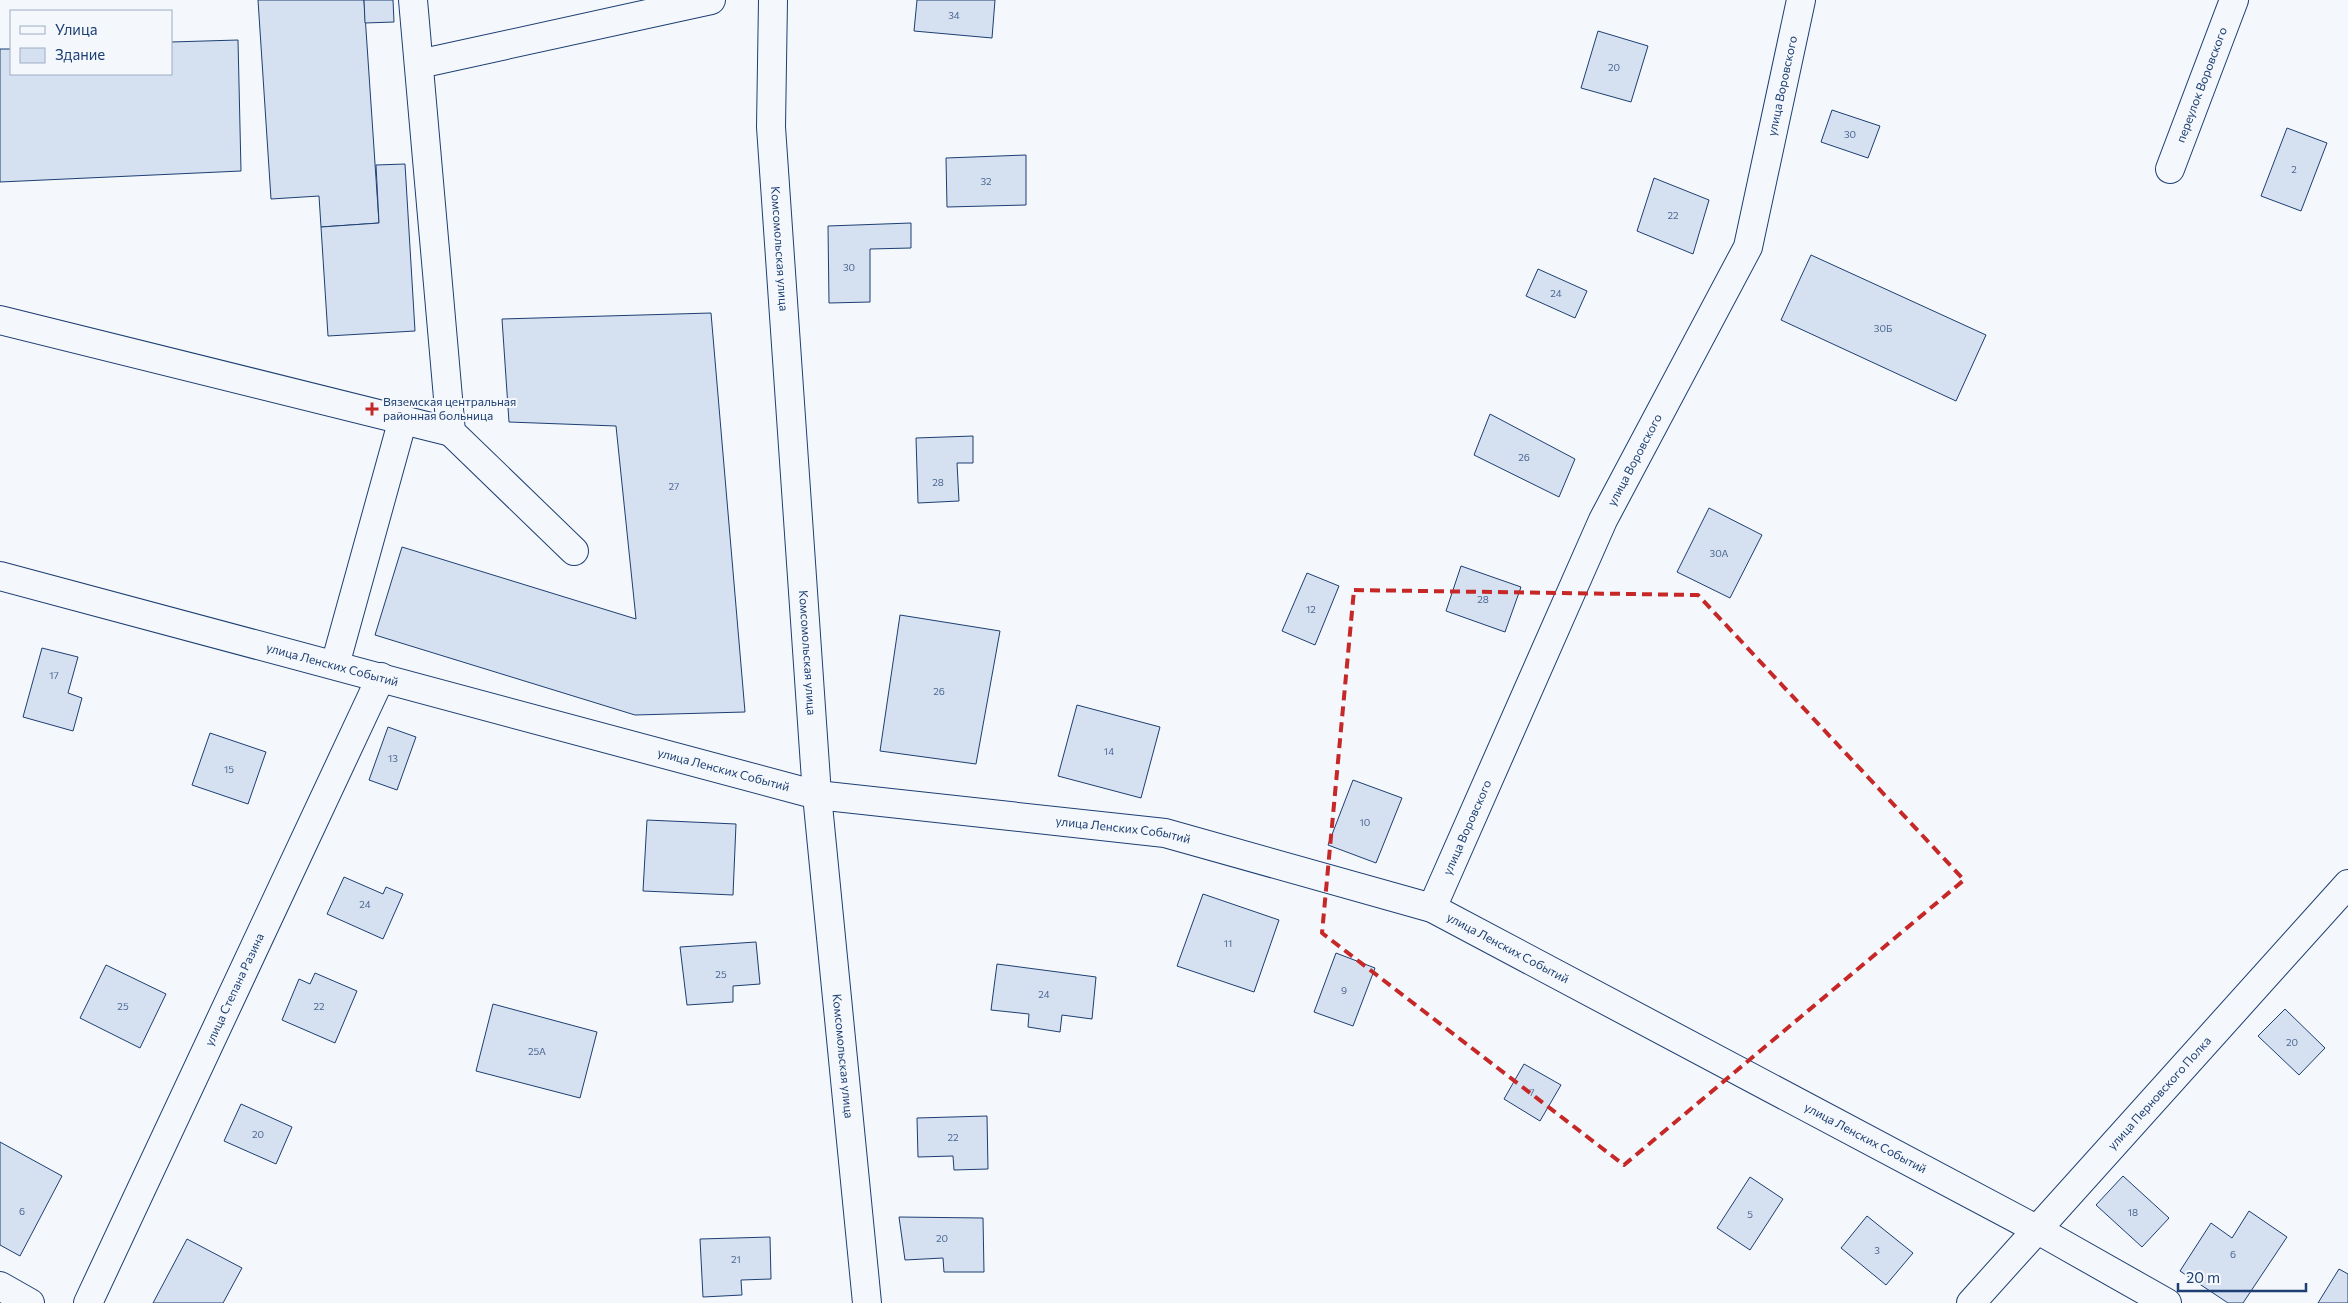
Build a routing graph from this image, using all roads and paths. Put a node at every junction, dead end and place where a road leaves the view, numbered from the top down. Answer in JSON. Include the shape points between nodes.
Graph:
{"nodes":[{"id":1,"x":414,"y":0,"type":"edge"},
{"id":2,"x":711,"y":0,"type":"edge"},
{"id":3,"x":773,"y":0,"type":"edge"},
{"id":4,"x":1801,"y":0,"type":"edge"},
{"id":5,"x":2234,"y":0,"type":"edge"},
{"id":6,"x":419,"y":64,"type":"junction"},
{"id":7,"x":2170,"y":169,"type":"dead end"},
{"id":8,"x":0,"y":320,"type":"edge"},
{"id":9,"x":403,"y":419,"type":"junction"},
{"id":10,"x":451,"y":432,"type":"junction"},
{"id":11,"x":574,"y":551,"type":"dead end"},
{"id":12,"x":0,"y":576,"type":"edge"},
{"id":13,"x":335,"y":664,"type":"junction"},
{"id":14,"x":381,"y":677,"type":"junction"},
{"id":15,"x":817,"y":795,"type":"junction"},
{"id":16,"x":2348,"y":884,"type":"edge"},
{"id":17,"x":1432,"y":908,"type":"junction"},
{"id":18,"x":2038,"y":1230,"type":"junction"},
{"id":19,"x":0,"y":1286,"type":"edge"},
{"id":20,"x":30,"y":1303,"type":"edge"},
{"id":21,"x":88,"y":1303,"type":"edge"},
{"id":22,"x":867,"y":1303,"type":"edge"},
{"id":23,"x":1971,"y":1303,"type":"edge"},
{"id":24,"x":2167,"y":1303,"type":"edge"}],
"edges":[{"from":1,"to":6,"type":"street"},
{"from":2,"to":6,"type":"street"},
{"from":3,"to":15,"type":"street","name":"Комсомольская улица","via":[[771,127]]},
{"from":4,"to":17,"type":"street","name":"улица Воровского","via":[[1748,247],[1603,520]]},
{"from":5,"to":7,"type":"street","name":"переулок Воровского"},
{"from":6,"to":10,"type":"street"},
{"from":8,"to":9,"type":"street"},
{"from":9,"to":10,"type":"street"},
{"from":9,"to":13,"type":"street"},
{"from":10,"to":11,"type":"street"},
{"from":12,"to":13,"type":"street","name":"улица Ленских Событий"},
{"from":13,"to":14,"type":"street","name":"улица Ленских Событий"},
{"from":14,"to":15,"type":"street","name":"улица Ленских Событий"},
{"from":14,"to":21,"type":"street","name":"улица Степана Разина"},
{"from":15,"to":17,"type":"street","name":"улица Ленских Событий","via":[[1165,833]]},
{"from":15,"to":22,"type":"street","name":"Комсомольская улица"},
{"from":16,"to":18,"type":"street","name":"улица Перновского Полка"},
{"from":17,"to":18,"type":"street","name":"улица Ленских Событий"},
{"from":18,"to":23,"type":"street","name":"улица Перновского Полка"},
{"from":18,"to":24,"type":"street","name":"улица Ленских Событий"},
{"from":19,"to":20,"type":"street"}]}
